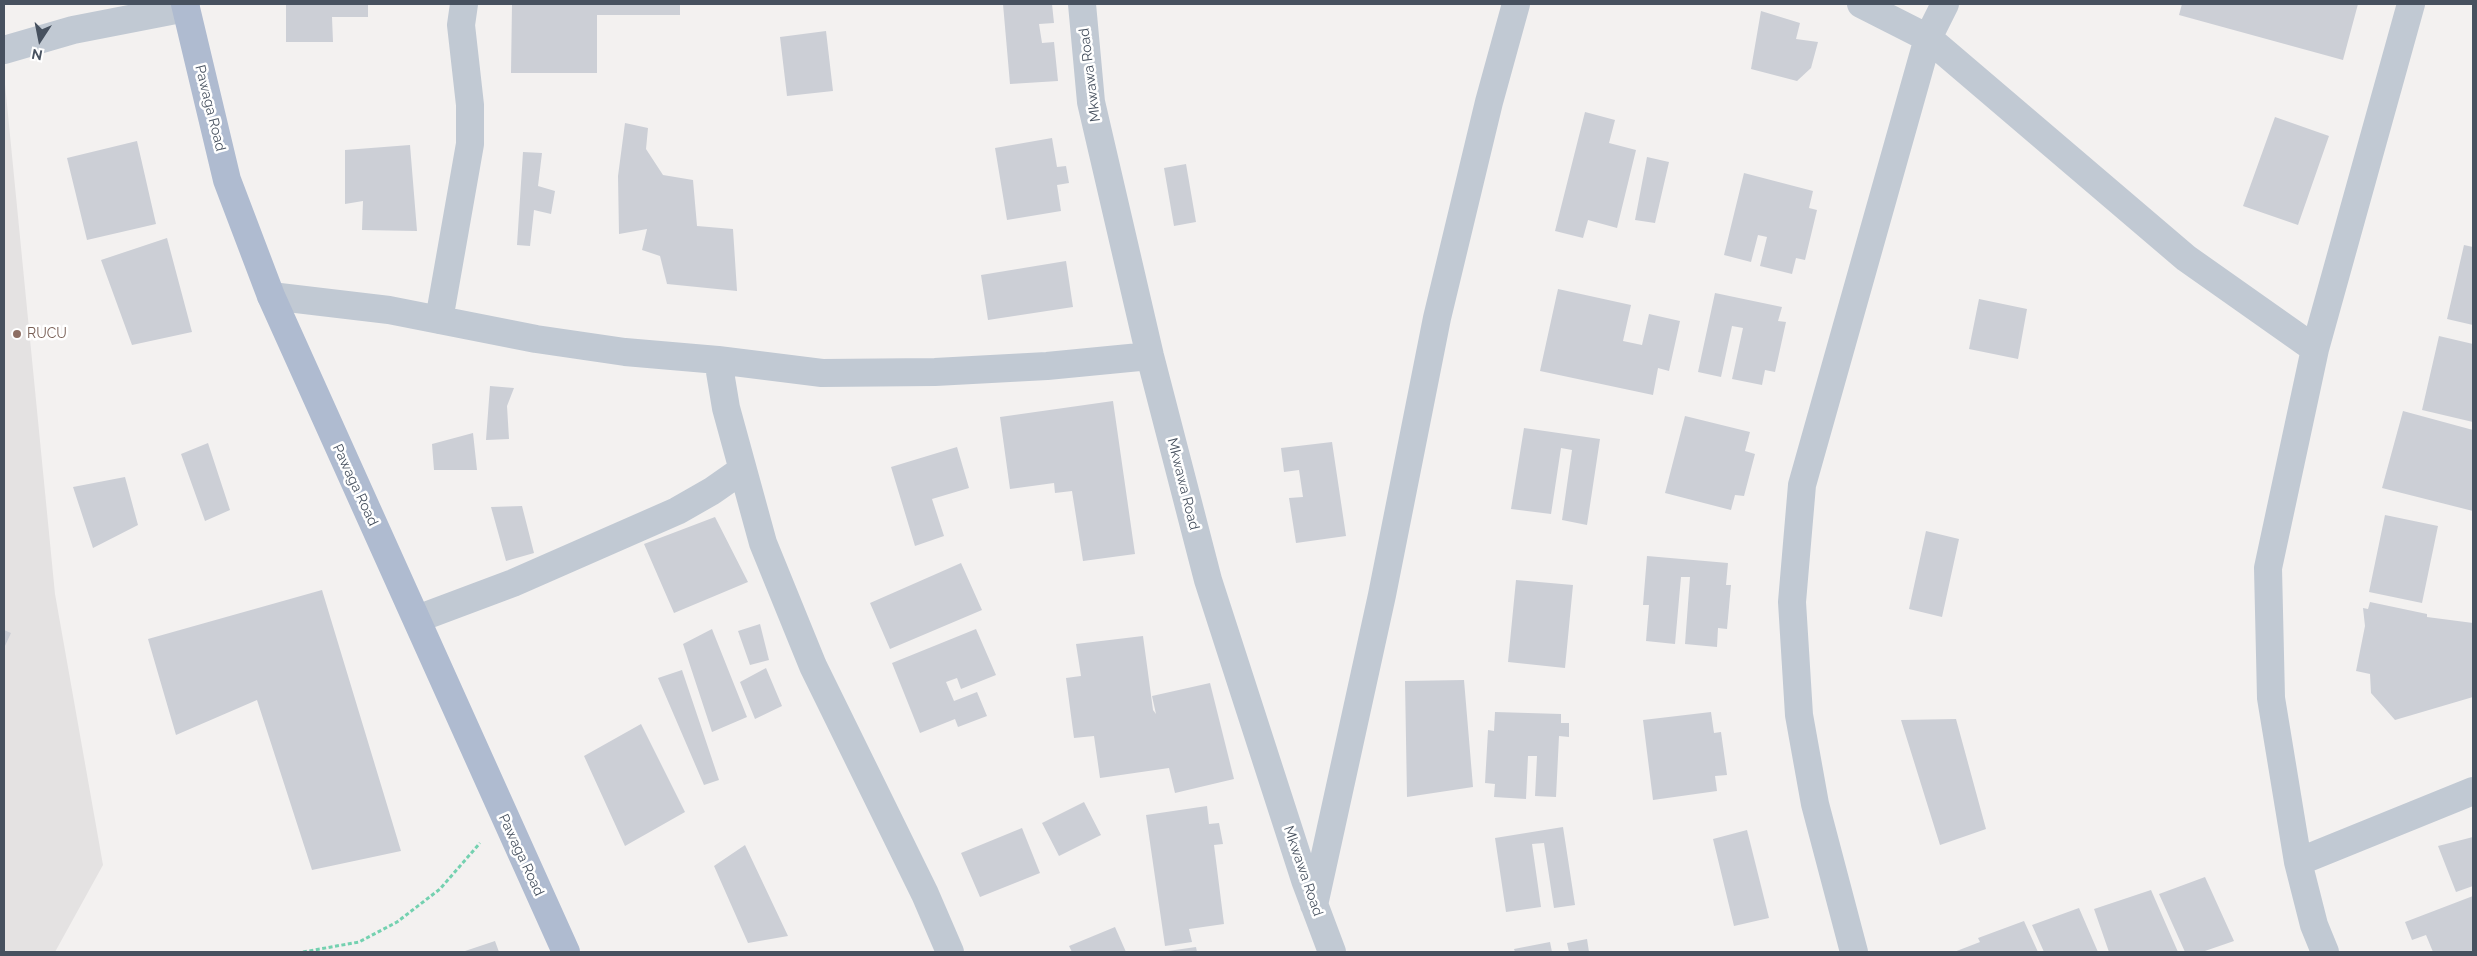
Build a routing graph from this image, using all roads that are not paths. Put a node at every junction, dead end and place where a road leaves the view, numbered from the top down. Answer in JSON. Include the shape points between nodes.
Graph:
{"nodes":[{"id":1,"x":464,"y":4,"type":"edge"},
{"id":2,"x":1082,"y":4,"type":"edge"},
{"id":3,"x":1516,"y":4,"type":"edge"},
{"id":4,"x":1861,"y":4,"type":"edge"},
{"id":5,"x":1945,"y":4,"type":"edge"},
{"id":6,"x":2411,"y":4,"type":"edge"},
{"id":7,"x":185,"y":6,"type":"edge"},
{"id":8,"x":1928,"y":38,"type":"junction"},
{"id":9,"x":4,"y":50,"type":"edge"},
{"id":10,"x":271,"y":296,"type":"junction"},
{"id":11,"x":439,"y":320,"type":"junction"},
{"id":12,"x":2315,"y":348,"type":"junction"},
{"id":13,"x":1150,"y":356,"type":"junction"},
{"id":14,"x":718,"y":360,"type":"junction"},
{"id":15,"x":742,"y":470,"type":"junction"},
{"id":16,"x":417,"y":619,"type":"junction"},
{"id":17,"x":2473,"y":791,"type":"edge"},
{"id":18,"x":2298,"y":862,"type":"junction"},
{"id":19,"x":1314,"y":905,"type":"junction"},
{"id":20,"x":566,"y":952,"type":"edge"},
{"id":21,"x":950,"y":952,"type":"edge"},
{"id":22,"x":1332,"y":952,"type":"edge"},
{"id":23,"x":1854,"y":952,"type":"edge"},
{"id":24,"x":2325,"y":952,"type":"edge"}],
"edges":[{"from":1,"to":11,"type":"street","via":[[461,25],[470,105],[470,144]]},
{"from":2,"to":13,"type":"street","name":"Mkwawa Road","via":[[1091,102]]},
{"from":3,"to":19,"type":"street","via":[[1437,318],[1382,595]]},
{"from":4,"to":8,"type":"street"},
{"from":5,"to":8,"type":"street"},
{"from":6,"to":12,"type":"street"},
{"from":7,"to":9,"type":"street","via":[[73,30]]},
{"from":7,"to":10,"type":"main road","name":"Pawaga Road","via":[[227,180]]},
{"from":8,"to":12,"type":"street","via":[[2186,258]]},
{"from":8,"to":23,"type":"street","via":[[1802,485],[1793,593],[1799,715],[1815,804]]},
{"from":10,"to":11,"type":"street","via":[[389,310]]},
{"from":10,"to":16,"type":"main road","name":"Pawaga Road"},
{"from":11,"to":14,"type":"street","via":[[625,352]]},
{"from":12,"to":18,"type":"street","via":[[2268,568],[2270,698]]},
{"from":13,"to":14,"type":"street","via":[[935,372],[822,372]]},
{"from":13,"to":19,"type":"street","name":"Mkwawa Road","via":[[1208,580]]},
{"from":14,"to":15,"type":"street"},
{"from":15,"to":16,"type":"street","via":[[677,511],[513,583]]},
{"from":15,"to":21,"type":"street","via":[[763,543],[813,666],[925,894]]},
{"from":16,"to":20,"type":"main road","name":"Pawaga Road"},
{"from":17,"to":18,"type":"street"},
{"from":18,"to":24,"type":"street","via":[[2314,925]]},
{"from":19,"to":22,"type":"street","name":"Mkwawa Road"}]}
